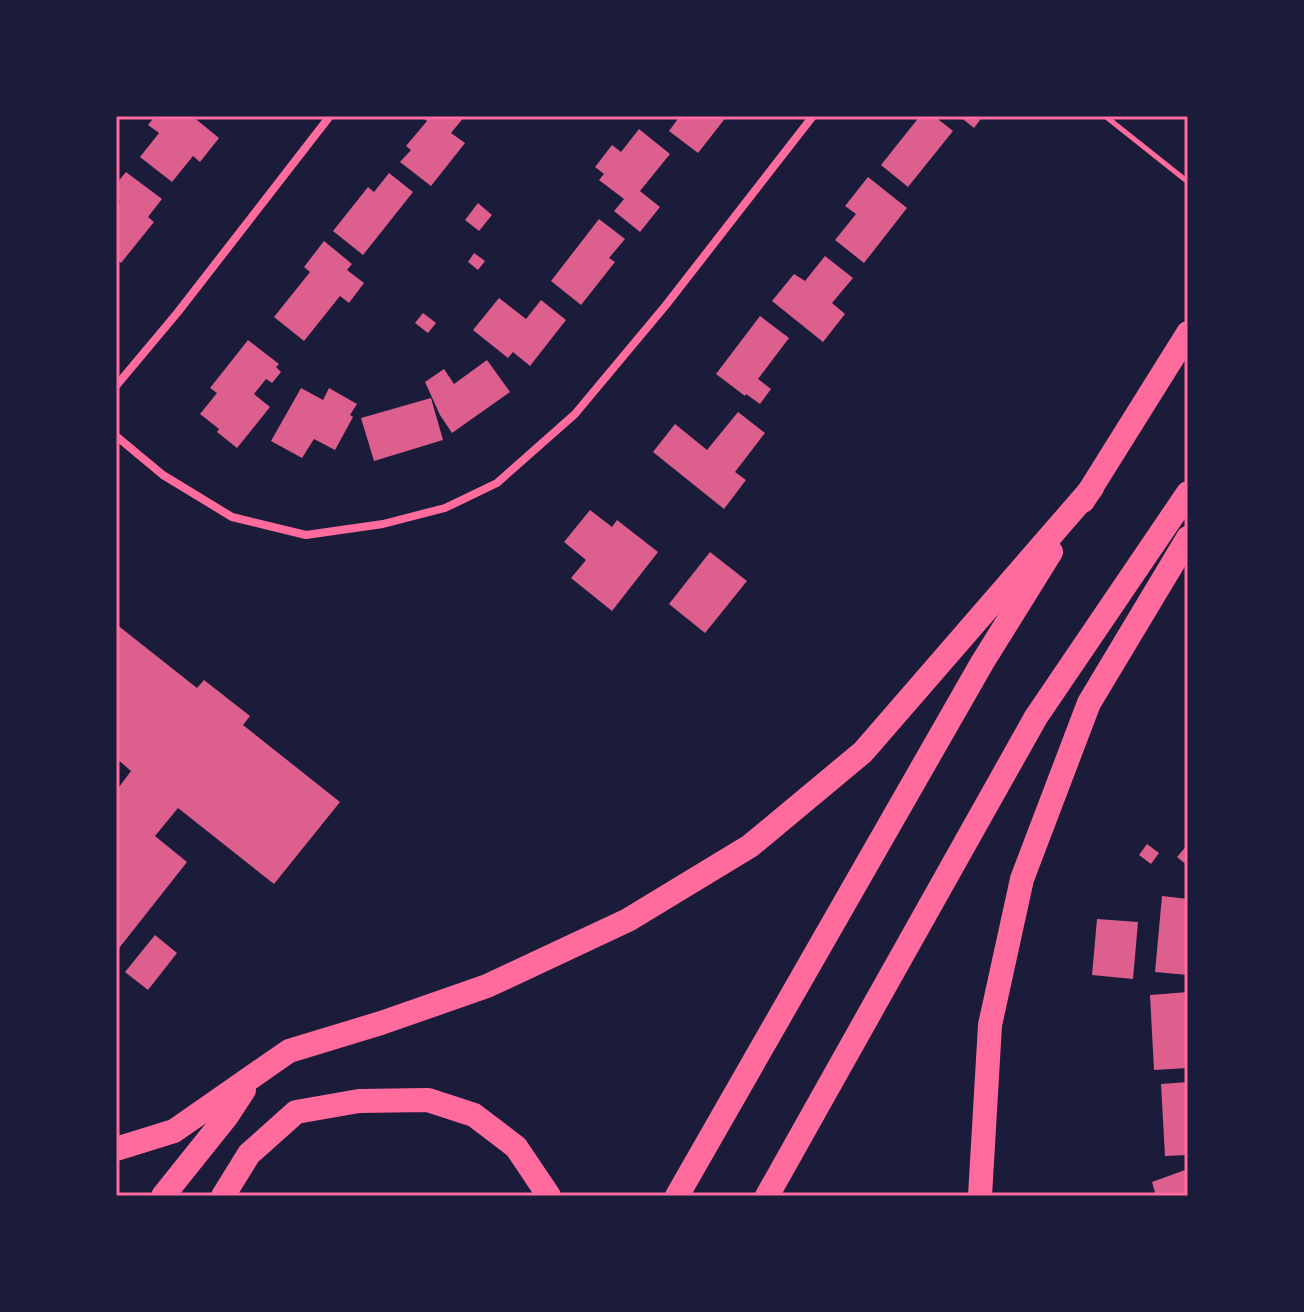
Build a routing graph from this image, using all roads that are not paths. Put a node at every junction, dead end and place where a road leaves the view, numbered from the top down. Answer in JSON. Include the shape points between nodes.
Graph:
{"nodes":[{"id":1,"x":330,"y":116,"type":"edge"},
{"id":2,"x":813,"y":116,"type":"edge"},
{"id":3,"x":1188,"y":333,"type":"edge"},
{"id":4,"x":116,"y":386,"type":"edge"},
{"id":5,"x":116,"y":436,"type":"edge"},
{"id":6,"x":1092,"y":488,"type":"junction"},
{"id":7,"x":1188,"y":493,"type":"edge"},
{"id":8,"x":1188,"y":538,"type":"edge"},
{"id":9,"x":252,"y":1078,"type":"junction"},
{"id":10,"x":116,"y":1149,"type":"edge"},
{"id":11,"x":163,"y":1196,"type":"edge"},
{"id":12,"x":223,"y":1196,"type":"edge"},
{"id":13,"x":549,"y":1196,"type":"edge"},
{"id":14,"x":677,"y":1196,"type":"edge"},
{"id":15,"x":767,"y":1196,"type":"edge"},
{"id":16,"x":980,"y":1196,"type":"edge"}],
"edges":[{"from":1,"to":4,"type":"street"},
{"from":2,"to":5,"type":"street","via":[[575,414],[497,483],[445,508],[306,535],[232,517],[163,475]]},
{"from":3,"to":6,"type":"highway"},
{"from":6,"to":9,"type":"highway","via":[[863,752],[750,846],[628,920],[487,986],[289,1051]]},
{"from":6,"to":14,"type":"highway","via":[[982,663]]},
{"from":7,"to":15,"type":"highway","via":[[1036,717]]},
{"from":8,"to":16,"type":"highway","via":[[1089,703],[1022,879],[990,1025]]},
{"from":9,"to":10,"type":"highway","via":[[174,1131]]},
{"from":9,"to":11,"type":"highway"},
{"from":12,"to":13,"type":"highway","via":[[249,1154],[296,1112],[359,1101],[428,1100],[474,1115],[516,1147]]}]}
